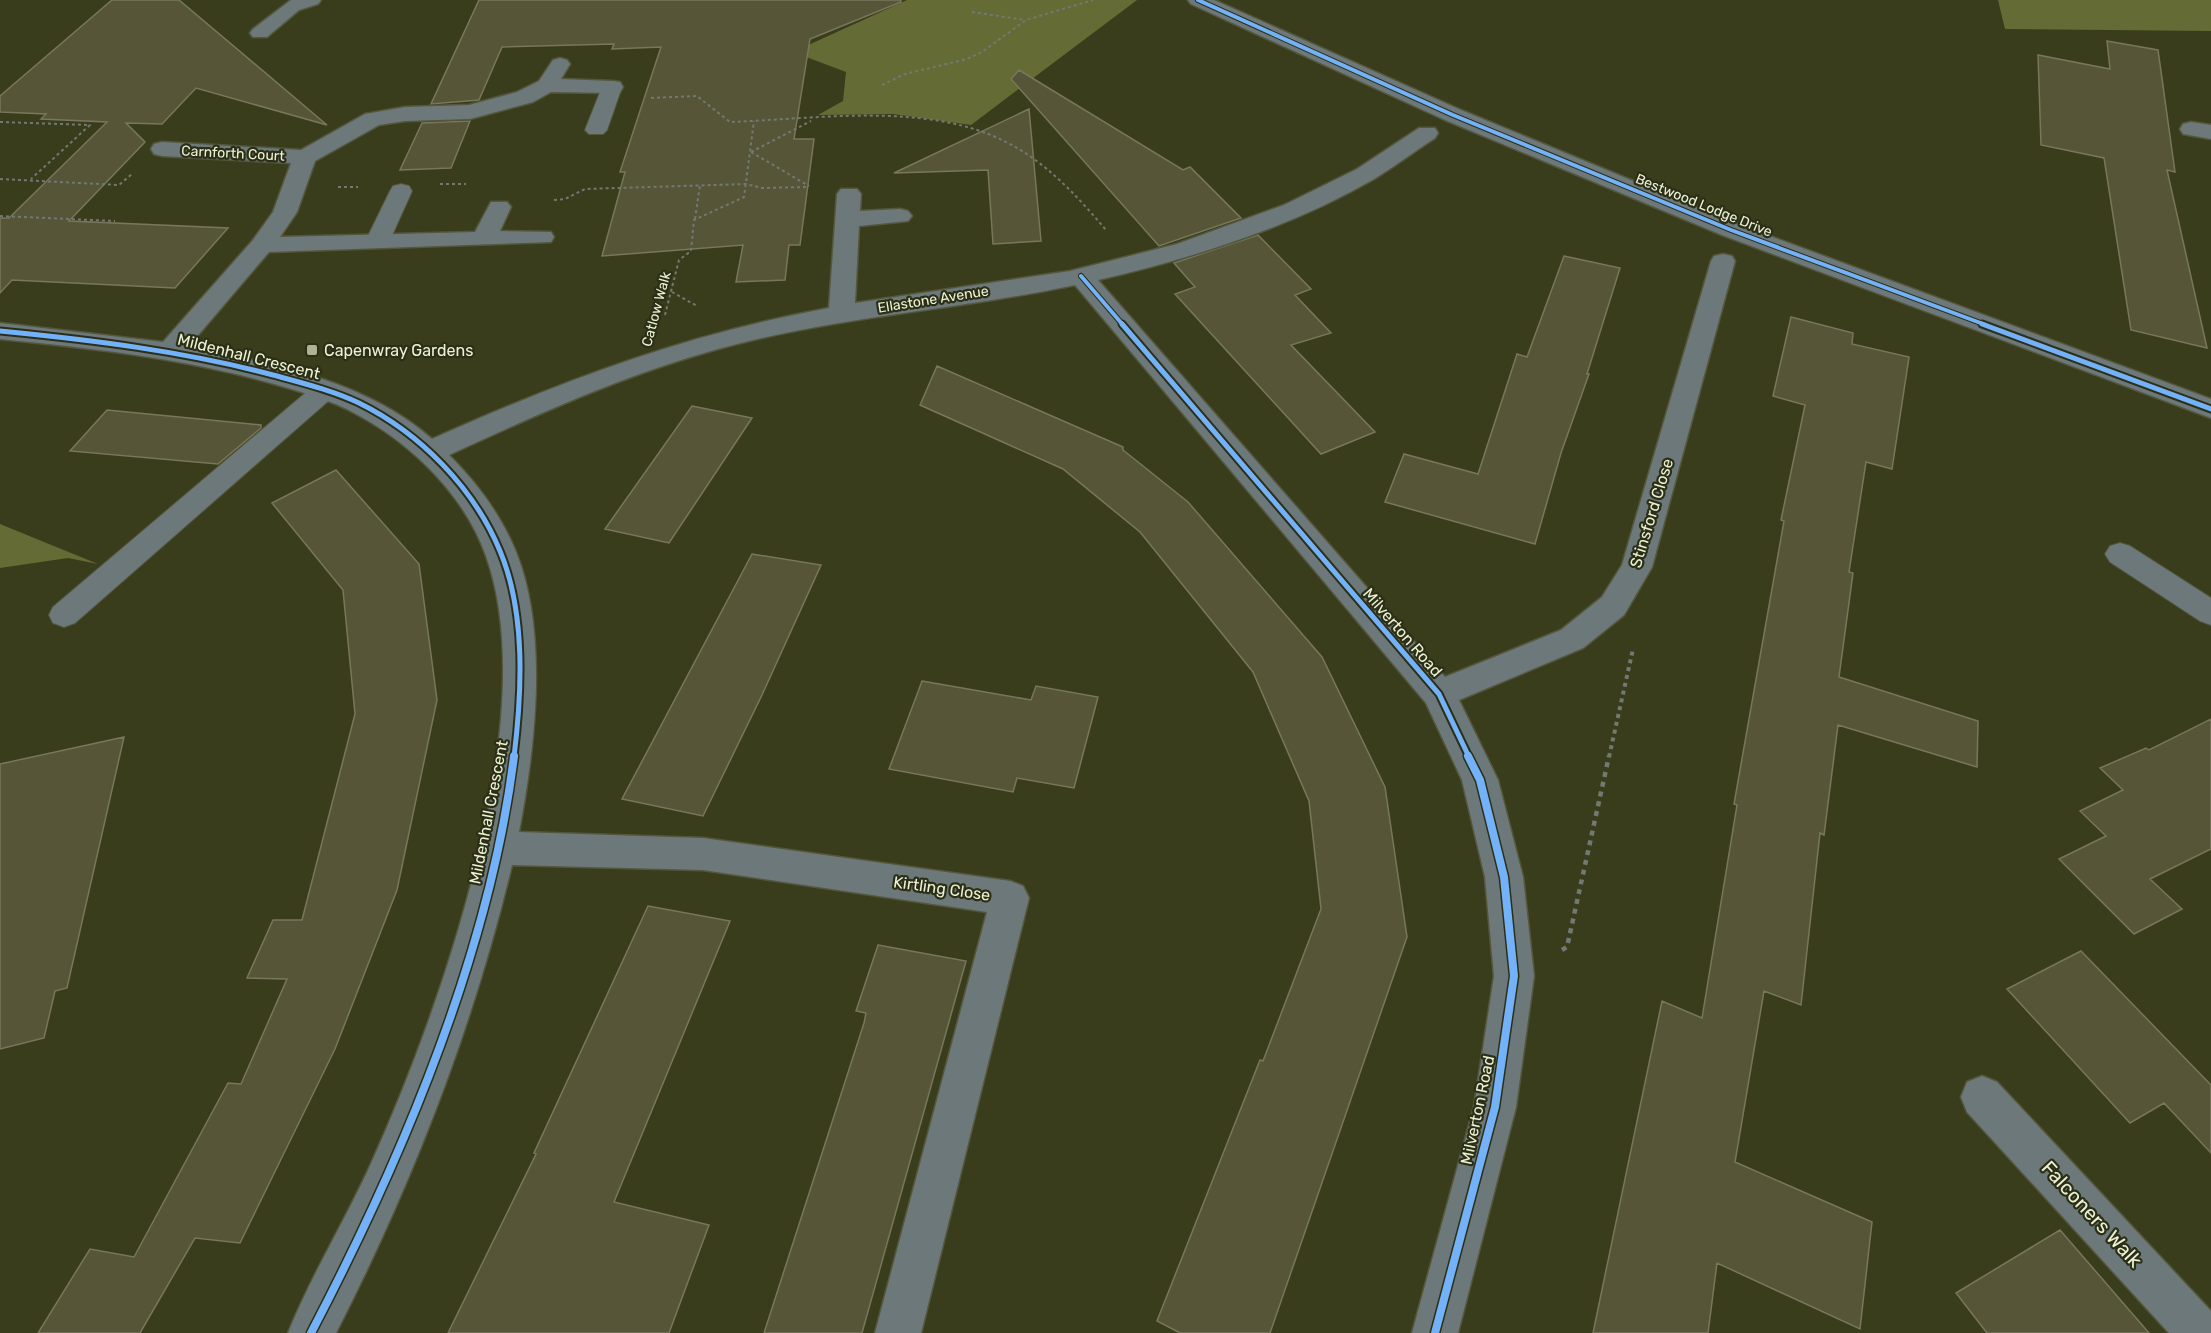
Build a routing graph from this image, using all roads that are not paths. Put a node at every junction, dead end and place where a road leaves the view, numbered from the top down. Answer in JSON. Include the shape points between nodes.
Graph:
{"nodes":[{"id":1,"x":311,"y":0,"type":"edge"},
{"id":2,"x":1198,"y":0,"type":"edge"},
{"id":3,"x":270,"y":2,"type":"dead end"},
{"id":4,"x":292,"y":6,"type":"junction"},
{"id":5,"x":260,"y":33,"type":"dead end"},
{"id":6,"x":560,"y":64,"type":"dead end"},
{"id":7,"x":548,"y":85,"type":"junction"},
{"id":8,"x":612,"y":87,"type":"joint"},
{"id":9,"x":596,"y":130,"type":"dead end"},
{"id":10,"x":1427,"y":133,"type":"dead end"},
{"id":11,"x":162,"y":148,"type":"road end"},
{"id":12,"x":305,"y":156,"type":"junction"},
{"id":13,"x":401,"y":191,"type":"dead end"},
{"id":14,"x":849,"y":194,"type":"dead end"},
{"id":15,"x":500,"y":207,"type":"road end"},
{"id":16,"x":900,"y":216,"type":"dead end"},
{"id":17,"x":848,"y":219,"type":"junction"},
{"id":18,"x":485,"y":237,"type":"junction"},
{"id":19,"x":542,"y":237,"type":"dead end"},
{"id":20,"x":378,"y":240,"type":"junction"},
{"id":21,"x":262,"y":246,"type":"junction"},
{"id":22,"x":1723,"y":261,"type":"dead end"},
{"id":23,"x":1081,"y":276,"type":"junction"},
{"id":24,"x":842,"y":313,"type":"junction"},
{"id":25,"x":0,"y":331,"type":"edge"},
{"id":26,"x":171,"y":350,"type":"junction"},
{"id":27,"x":325,"y":390,"type":"junction"},
{"id":28,"x":2211,"y":409,"type":"edge"},
{"id":29,"x":430,"y":451,"type":"junction"},
{"id":30,"x":2120,"y":554,"type":"dead end"},
{"id":31,"x":2211,"y":613,"type":"edge"},
{"id":32,"x":64,"y":615,"type":"dead end"},
{"id":33,"x":1439,"y":694,"type":"junction"},
{"id":34,"x":498,"y":848,"type":"junction"},
{"id":35,"x":1982,"y":1097,"type":"dead end"},
{"id":36,"x":311,"y":1333,"type":"edge"},
{"id":37,"x":898,"y":1333,"type":"edge"},
{"id":38,"x":1435,"y":1333,"type":"edge"},
{"id":39,"x":2200,"y":1333,"type":"edge"}],
"edges":[{"from":1,"to":4,"type":"street"},
{"from":2,"to":28,"type":"street","name":"Bestwood Lodge Drive","via":[[1453,115],[1731,230]]},
{"from":3,"to":4,"type":"street"},
{"from":4,"to":5,"type":"street"},
{"from":6,"to":7,"type":"street"},
{"from":7,"to":8,"type":"street"},
{"from":7,"to":12,"type":"street","via":[[525,97],[470,112],[373,119]]},
{"from":8,"to":9,"type":"lane"},
{"from":10,"to":23,"type":"street","name":"Ellastone Avenue","via":[[1358,179],[1314,201],[1221,236]]},
{"from":11,"to":12,"type":"street","name":"Carnforth Court"},
{"from":12,"to":21,"type":"street","via":[[285,212]]},
{"from":13,"to":20,"type":"lane"},
{"from":14,"to":17,"type":"street"},
{"from":15,"to":18,"type":"street"},
{"from":16,"to":17,"type":"street"},
{"from":17,"to":24,"type":"street"},
{"from":18,"to":19,"type":"street"},
{"from":18,"to":20,"type":"street"},
{"from":20,"to":21,"type":"street"},
{"from":21,"to":26,"type":"street"},
{"from":22,"to":33,"type":"street","name":"Stinsford Close","via":[[1637,567],[1613,606],[1572,639]]},
{"from":23,"to":24,"type":"street","name":"Ellastone Avenue"},
{"from":23,"to":33,"type":"street","name":"Milverton Road"},
{"from":24,"to":29,"type":"street","name":"Ellastone Avenue","via":[[745,333],[653,360],[569,390]]},
{"from":25,"to":26,"type":"street","name":"Mildenhall Crescent"},
{"from":26,"to":27,"type":"street","name":"Mildenhall Crescent"},
{"from":27,"to":29,"type":"street","name":"Mildenhall Crescent","via":[[379,414]]},
{"from":27,"to":32,"type":"lane"},
{"from":29,"to":34,"type":"street","name":"Mildenhall Crescent","via":[[470,498],[500,551],[515,606],[521,683],[514,764]]},
{"from":30,"to":31,"type":"lane"},
{"from":33,"to":38,"type":"street","name":"Milverton Road","via":[[1480,780],[1504,877],[1514,976],[1495,1107]]},
{"from":34,"to":36,"type":"street","name":"Mildenhall Crescent","via":[[444,1036],[402,1147]]},
{"from":34,"to":37,"type":"street","name":"Kirtling Close","via":[[703,854],[1010,898]]},
{"from":35,"to":39,"type":"street","name":"Falconers Walk"}]}
